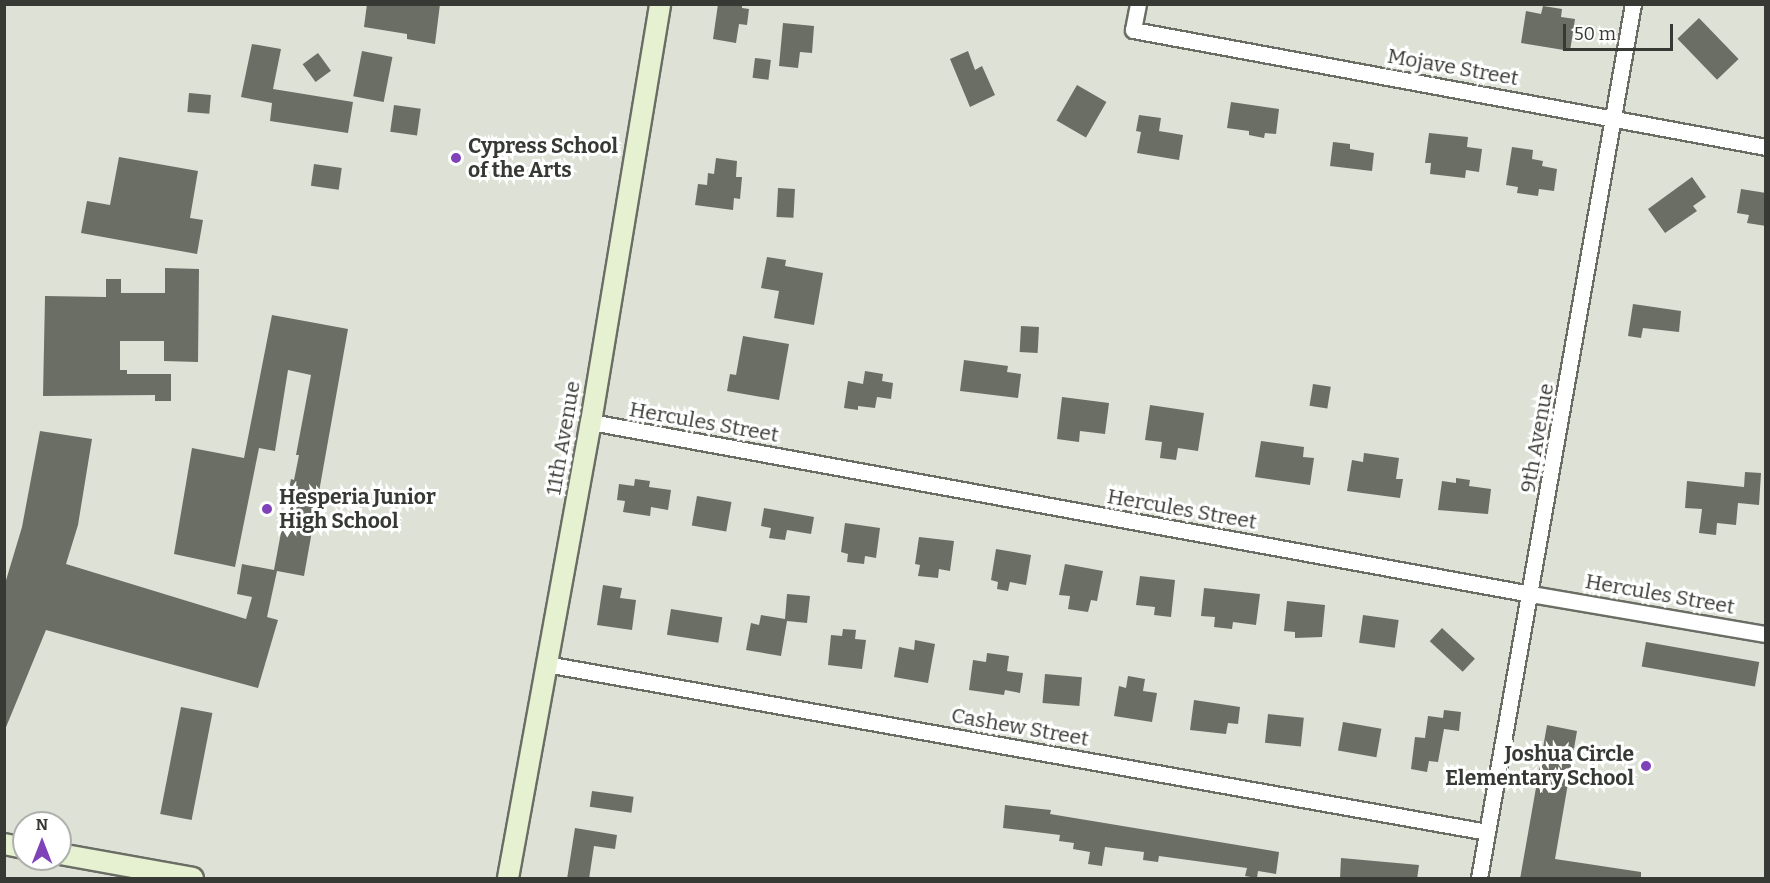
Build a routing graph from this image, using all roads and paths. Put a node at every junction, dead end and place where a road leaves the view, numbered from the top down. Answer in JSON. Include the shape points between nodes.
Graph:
{"nodes":[{"id":1,"x":660,"y":4,"type":"edge"},
{"id":2,"x":1138,"y":4,"type":"edge"},
{"id":3,"x":1633,"y":4,"type":"edge"},
{"id":4,"x":1614,"y":118,"type":"junction"},
{"id":5,"x":1766,"y":147,"type":"edge"},
{"id":6,"x":591,"y":423,"type":"junction"},
{"id":7,"x":1531,"y":594,"type":"junction"},
{"id":8,"x":1766,"y":634,"type":"edge"},
{"id":9,"x":546,"y":664,"type":"junction"},
{"id":10,"x":1487,"y":832,"type":"junction"},
{"id":11,"x":72,"y":856,"type":"edge"},
{"id":12,"x":193,"y":879,"type":"edge"},
{"id":13,"x":508,"y":879,"type":"edge"},
{"id":14,"x":1479,"y":879,"type":"edge"}],
"edges":[{"from":1,"to":6,"type":"main road","name":"11th Avenue"},
{"from":2,"to":4,"type":"street","name":"Mojave Street","via":[[1133,30]]},
{"from":3,"to":4,"type":"street","name":"9th Avenue"},
{"from":4,"to":5,"type":"street","name":"Mojave Street"},
{"from":4,"to":7,"type":"street","name":"9th Avenue"},
{"from":6,"to":7,"type":"street","name":"Hercules Street"},
{"from":6,"to":9,"type":"main road","name":"11th Avenue"},
{"from":7,"to":8,"type":"street","name":"Hercules Street"},
{"from":7,"to":10,"type":"street","name":"9th Avenue"},
{"from":9,"to":10,"type":"street","name":"Cashew Street"},
{"from":9,"to":13,"type":"main road","name":"11th Avenue"},
{"from":10,"to":14,"type":"street","name":"9th Avenue"},
{"from":11,"to":12,"type":"main road"}]}
